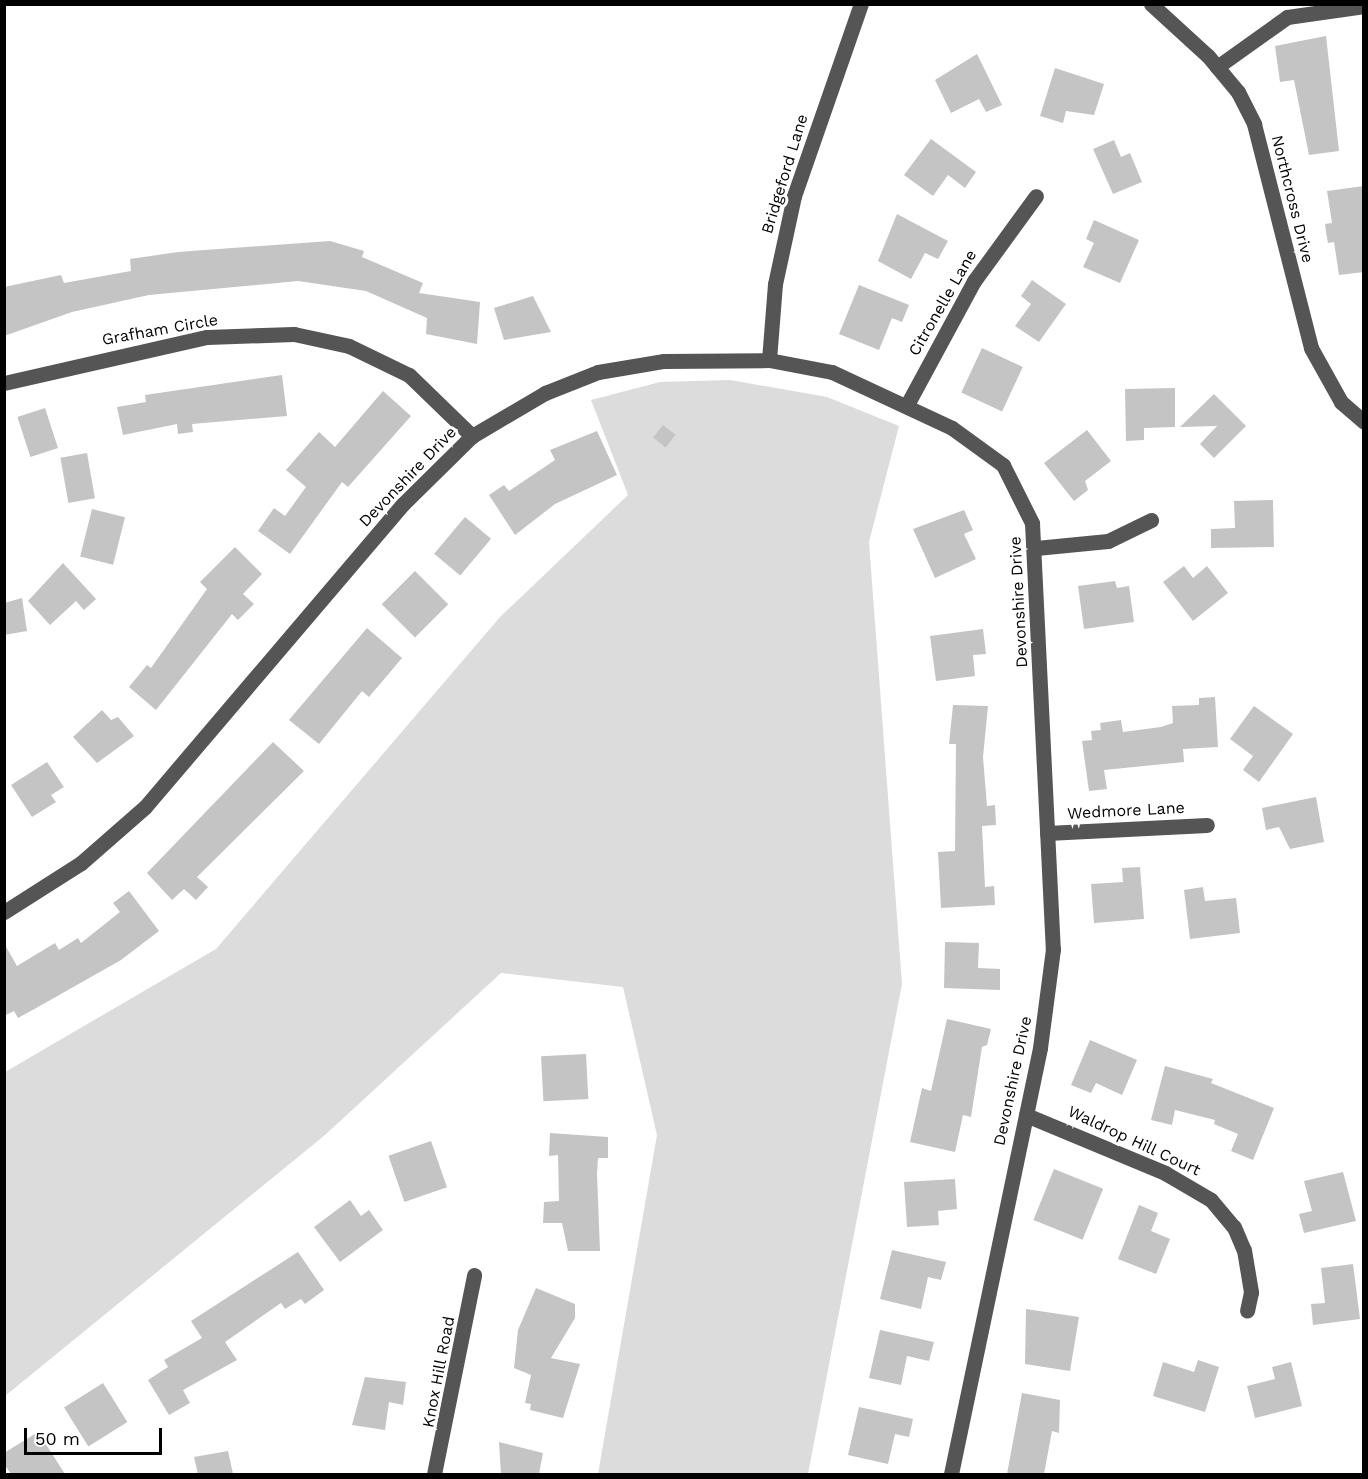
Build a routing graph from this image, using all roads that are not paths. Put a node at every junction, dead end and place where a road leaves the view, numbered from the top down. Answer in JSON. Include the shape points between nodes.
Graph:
{"nodes":[{"id":1,"x":861,"y":4,"type":"edge"},
{"id":2,"x":1150,"y":4,"type":"edge"},
{"id":3,"x":1364,"y":6,"type":"edge"},
{"id":4,"x":1217,"y":67,"type":"junction"},
{"id":5,"x":1036,"y":196,"type":"dead end"},
{"id":6,"x":769,"y":360,"type":"junction"},
{"id":7,"x":4,"y":383,"type":"edge"},
{"id":8,"x":908,"y":403,"type":"junction"},
{"id":9,"x":1364,"y":422,"type":"edge"},
{"id":10,"x":472,"y":436,"type":"junction"},
{"id":11,"x":1152,"y":520,"type":"dead end"},
{"id":12,"x":1036,"y":548,"type":"junction"},
{"id":13,"x":1207,"y":825,"type":"dead end"},
{"id":14,"x":1047,"y":833,"type":"junction"},
{"id":15,"x":4,"y":912,"type":"edge"},
{"id":16,"x":1026,"y":1115,"type":"junction"},
{"id":17,"x":474,"y":1275,"type":"dead end"},
{"id":18,"x":1247,"y":1311,"type":"dead end"},
{"id":19,"x":434,"y":1474,"type":"edge"},
{"id":20,"x":951,"y":1474,"type":"edge"}],
"edges":[{"from":1,"to":6,"type":"street","name":"Bridgeford Lane","via":[[794,196],[775,284]]},
{"from":2,"to":4,"type":"street","name":"Northcross Drive"},
{"from":3,"to":4,"type":"street","via":[[1287,17]]},
{"from":4,"to":9,"type":"street","name":"Northcross Drive","via":[[1254,124],[1311,348],[1341,402]]},
{"from":5,"to":8,"type":"street","name":"Citronelle Lane","via":[[974,281]]},
{"from":6,"to":8,"type":"street","name":"Devonshire Drive","via":[[832,372]]},
{"from":6,"to":10,"type":"street","name":"Devonshire Drive","via":[[664,361],[598,372],[545,393]]},
{"from":7,"to":10,"type":"street","name":"Grafham Circle","via":[[207,337],[294,334],[349,346],[408,375]]},
{"from":8,"to":12,"type":"street","name":"Devonshire Drive","via":[[1002,465],[1026,503]]},
{"from":10,"to":15,"type":"street","name":"Devonshire Drive","via":[[403,504],[145,807],[81,863]]},
{"from":11,"to":12,"type":"street","via":[[1108,541]]},
{"from":12,"to":14,"type":"street","name":"Devonshire Drive"},
{"from":13,"to":14,"type":"street","name":"Wedmore Lane"},
{"from":14,"to":16,"type":"street","name":"Devonshire Drive","via":[[1052,974]]},
{"from":16,"to":18,"type":"street","name":"Waldrop Hill Court","via":[[1155,1168],[1211,1200],[1234,1227],[1244,1251]]},
{"from":16,"to":20,"type":"street","name":"Devonshire Drive"},
{"from":17,"to":19,"type":"street","name":"Knox Hill Road"}]}
